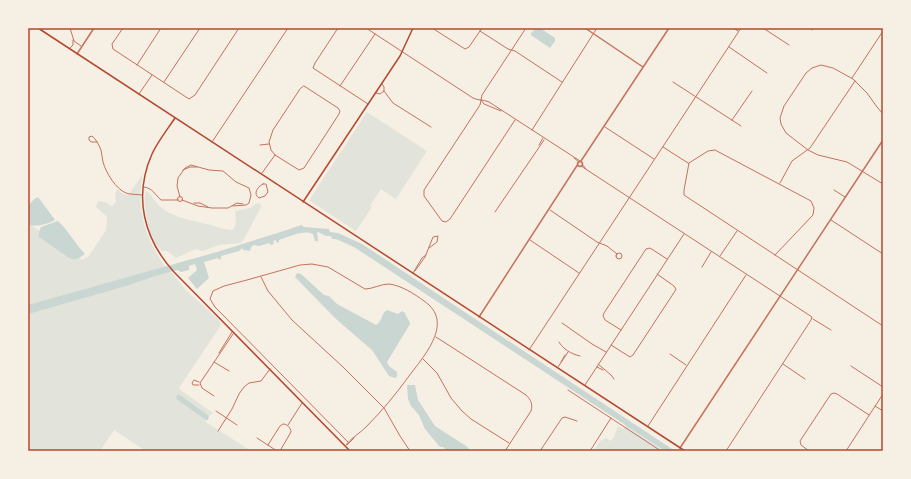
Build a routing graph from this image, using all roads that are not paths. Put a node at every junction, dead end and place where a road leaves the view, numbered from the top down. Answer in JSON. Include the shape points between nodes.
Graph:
{"nodes":[{"id":1,"x":38,"y":28,"type":"edge"},
{"id":2,"x":70,"y":28,"type":"edge"},
{"id":3,"x":94,"y":28,"type":"edge"},
{"id":4,"x":123,"y":28,"type":"edge"},
{"id":5,"x":161,"y":28,"type":"edge"},
{"id":6,"x":200,"y":28,"type":"edge"},
{"id":7,"x":239,"y":28,"type":"edge"},
{"id":8,"x":288,"y":28,"type":"edge"},
{"id":9,"x":338,"y":28,"type":"edge"},
{"id":10,"x":366,"y":28,"type":"edge"},
{"id":11,"x":413,"y":28,"type":"edge"},
{"id":12,"x":432,"y":28,"type":"edge"},
{"id":13,"x":482,"y":28,"type":"edge"},
{"id":14,"x":526,"y":28,"type":"edge"},
{"id":15,"x":584,"y":28,"type":"edge"},
{"id":16,"x":597,"y":28,"type":"edge"},
{"id":17,"x":669,"y":28,"type":"edge"},
{"id":18,"x":733,"y":28,"type":"edge"},
{"id":19,"x":741,"y":28,"type":"edge"},
{"id":20,"x":763,"y":28,"type":"edge"},
{"id":21,"x":813,"y":28,"type":"edge"},
{"id":22,"x":812,"y":30,"type":"dead end"},
{"id":23,"x":480,"y":31,"type":"junction"},
{"id":24,"x":883,"y":31,"type":"edge"},
{"id":25,"x":739,"y":32,"type":"junction"},
{"id":26,"x":375,"y":34,"type":"junction"},
{"id":27,"x":594,"y":34,"type":"junction"},
{"id":28,"x":73,"y":40,"type":"junction"},
{"id":29,"x":789,"y":45,"type":"dead end"},
{"id":30,"x":82,"y":47,"type":"junction"},
{"id":31,"x":729,"y":47,"type":"junction"},
{"id":32,"x":69,"y":48,"type":"junction"},
{"id":33,"x":512,"y":50,"type":"junction"},
{"id":34,"x":402,"y":52,"type":"junction"},
{"id":35,"x":77,"y":54,"type":"junction"},
{"id":36,"x":137,"y":65,"type":"junction"},
{"id":37,"x":643,"y":67,"type":"junction"},
{"id":38,"x":767,"y":73,"type":"dead end"},
{"id":39,"x":152,"y":75,"type":"junction"},
{"id":40,"x":852,"y":78,"type":"junction"},
{"id":41,"x":854,"y":81,"type":"junction"},
{"id":42,"x":562,"y":82,"type":"junction"},
{"id":43,"x":673,"y":82,"type":"dead end"},
{"id":44,"x":164,"y":83,"type":"junction"},
{"id":45,"x":382,"y":84,"type":"junction"},
{"id":46,"x":340,"y":86,"type":"junction"},
{"id":47,"x":384,"y":90,"type":"junction"},
{"id":48,"x":752,"y":90,"type":"dead end"},
{"id":49,"x":376,"y":92,"type":"junction"},
{"id":50,"x":383,"y":92,"type":"junction"},
{"id":51,"x":139,"y":94,"type":"junction"},
{"id":52,"x":387,"y":94,"type":"junction"},
{"id":53,"x":696,"y":97,"type":"junction"},
{"id":54,"x":481,"y":100,"type":"junction"},
{"id":55,"x":368,"y":104,"type":"junction"},
{"id":56,"x":502,"y":111,"type":"junction"},
{"id":57,"x":883,"y":114,"type":"edge"},
{"id":58,"x":175,"y":118,"type":"junction"},
{"id":59,"x":515,"y":120,"type":"junction"},
{"id":60,"x":732,"y":120,"type":"junction"},
{"id":61,"x":741,"y":126,"type":"dead end"},
{"id":62,"x":431,"y":127,"type":"dead end"},
{"id":63,"x":604,"y":127,"type":"junction"},
{"id":64,"x":532,"y":130,"type":"junction"},
{"id":65,"x":544,"y":138,"type":"junction"},
{"id":66,"x":883,"y":140,"type":"edge"},
{"id":67,"x":97,"y":142,"type":"dead end"},
{"id":68,"x":212,"y":142,"type":"junction"},
{"id":69,"x":269,"y":144,"type":"junction"},
{"id":70,"x":260,"y":145,"type":"dead end"},
{"id":71,"x":663,"y":147,"type":"junction"},
{"id":72,"x":808,"y":150,"type":"junction"},
{"id":73,"x":275,"y":155,"type":"junction"},
{"id":74,"x":654,"y":160,"type":"junction"},
{"id":75,"x":580,"y":163,"type":"junction"},
{"id":76,"x":689,"y":164,"type":"junction"},
{"id":77,"x":863,"y":171,"type":"junction"},
{"id":78,"x":262,"y":174,"type":"junction"},
{"id":79,"x":269,"y":179,"type":"junction"},
{"id":80,"x":266,"y":184,"type":"junction"},
{"id":81,"x":780,"y":184,"type":"junction"},
{"id":82,"x":883,"y":184,"type":"edge"},
{"id":83,"x":143,"y":187,"type":"junction"},
{"id":84,"x":834,"y":190,"type":"dead end"},
{"id":85,"x":251,"y":194,"type":"junction"},
{"id":86,"x":256,"y":194,"type":"junction"},
{"id":87,"x":143,"y":195,"type":"junction"},
{"id":88,"x":180,"y":197,"type":"junction"},
{"id":89,"x":630,"y":197,"type":"junction"},
{"id":90,"x":845,"y":198,"type":"junction"},
{"id":91,"x":178,"y":200,"type":"junction"},
{"id":92,"x":182,"y":200,"type":"junction"},
{"id":93,"x":303,"y":202,"type":"junction"},
{"id":94,"x":550,"y":210,"type":"junction"},
{"id":95,"x":495,"y":212,"type":"dead end"},
{"id":96,"x":831,"y":220,"type":"junction"},
{"id":97,"x":737,"y":230,"type":"junction"},
{"id":98,"x":684,"y":233,"type":"junction"},
{"id":99,"x":530,"y":240,"type":"junction"},
{"id":100,"x":600,"y":243,"type":"junction"},
{"id":101,"x":429,"y":248,"type":"junction"},
{"id":102,"x":712,"y":251,"type":"junction"},
{"id":103,"x":617,"y":254,"type":"dead end"},
{"id":104,"x":883,"y":254,"type":"edge"},
{"id":105,"x":775,"y":255,"type":"junction"},
{"id":106,"x":720,"y":256,"type":"junction"},
{"id":107,"x":667,"y":259,"type":"junction"},
{"id":108,"x":702,"y":267,"type":"dead end"},
{"id":109,"x":798,"y":270,"type":"junction"},
{"id":110,"x":413,"y":273,"type":"junction"},
{"id":111,"x":580,"y":274,"type":"junction"},
{"id":112,"x":657,"y":274,"type":"junction"},
{"id":113,"x":747,"y":274,"type":"junction"},
{"id":114,"x":260,"y":276,"type":"junction"},
{"id":115,"x":780,"y":296,"type":"junction"},
{"id":116,"x":480,"y":317,"type":"junction"},
{"id":117,"x":812,"y":318,"type":"junction"},
{"id":118,"x":562,"y":323,"type":"dead end"},
{"id":119,"x":883,"y":326,"type":"edge"},
{"id":120,"x":621,"y":330,"type":"junction"},
{"id":121,"x":831,"y":330,"type":"dead end"},
{"id":122,"x":232,"y":331,"type":"junction"},
{"id":123,"x":234,"y":333,"type":"junction"},
{"id":124,"x":435,"y":336,"type":"junction"},
{"id":125,"x":559,"y":342,"type":"dead end"},
{"id":126,"x":226,"y":343,"type":"junction"},
{"id":127,"x":611,"y":345,"type":"junction"},
{"id":128,"x":529,"y":350,"type":"junction"},
{"id":129,"x":568,"y":351,"type":"junction"},
{"id":130,"x":606,"y":353,"type":"junction"},
{"id":131,"x":670,"y":354,"type":"dead end"},
{"id":132,"x":580,"y":356,"type":"dead end"},
{"id":133,"x":422,"y":358,"type":"junction"},
{"id":134,"x":214,"y":361,"type":"junction"},
{"id":135,"x":783,"y":364,"type":"junction"},
{"id":136,"x":598,"y":365,"type":"junction"},
{"id":137,"x":687,"y":366,"type":"junction"},
{"id":138,"x":851,"y":366,"type":"dead end"},
{"id":139,"x":557,"y":368,"type":"junction"},
{"id":140,"x":270,"y":369,"type":"junction"},
{"id":141,"x":229,"y":371,"type":"dead end"},
{"id":142,"x":614,"y":379,"type":"dead end"},
{"id":143,"x":805,"y":379,"type":"dead end"},
{"id":144,"x":584,"y":386,"type":"junction"},
{"id":145,"x":883,"y":387,"type":"edge"},
{"id":146,"x":568,"y":390,"type":"dead end"},
{"id":147,"x":883,"y":394,"type":"edge"},
{"id":148,"x":214,"y":396,"type":"dead end"},
{"id":149,"x":303,"y":402,"type":"junction"},
{"id":150,"x":875,"y":406,"type":"junction"},
{"id":151,"x":384,"y":408,"type":"junction"},
{"id":152,"x":216,"y":411,"type":"dead end"},
{"id":153,"x":883,"y":411,"type":"edge"},
{"id":154,"x":869,"y":415,"type":"junction"},
{"id":155,"x":226,"y":418,"type":"junction"},
{"id":156,"x":611,"y":418,"type":"junction"},
{"id":157,"x":577,"y":421,"type":"dead end"},
{"id":158,"x":237,"y":425,"type":"dead end"},
{"id":159,"x":287,"y":426,"type":"junction"},
{"id":160,"x":647,"y":427,"type":"junction"},
{"id":161,"x":218,"y":431,"type":"dead end"},
{"id":162,"x":257,"y":438,"type":"dead end"},
{"id":163,"x":354,"y":438,"type":"junction"},
{"id":164,"x":348,"y":442,"type":"junction"},
{"id":165,"x":510,"y":444,"type":"junction"},
{"id":166,"x":268,"y":445,"type":"junction"},
{"id":167,"x":346,"y":445,"type":"junction"},
{"id":168,"x":680,"y":448,"type":"junction"},
{"id":169,"x":277,"y":451,"type":"edge"},
{"id":170,"x":280,"y":451,"type":"edge"},
{"id":171,"x":350,"y":451,"type":"edge"},
{"id":172,"x":410,"y":451,"type":"edge"},
{"id":173,"x":505,"y":451,"type":"edge"},
{"id":174,"x":540,"y":451,"type":"edge"},
{"id":175,"x":590,"y":451,"type":"edge"},
{"id":176,"x":661,"y":451,"type":"edge"},
{"id":177,"x":685,"y":451,"type":"edge"},
{"id":178,"x":726,"y":451,"type":"edge"},
{"id":179,"x":809,"y":451,"type":"edge"},
{"id":180,"x":846,"y":451,"type":"edge"}],
"edges":[{"from":1,"to":32,"type":"main road"},
{"from":2,"to":28,"type":"street"},
{"from":3,"to":30,"type":"street"},
{"from":4,"to":36,"type":"street","via":[[112,46],[113,49]]},
{"from":5,"to":36,"type":"street"},
{"from":6,"to":44,"type":"street"},
{"from":7,"to":44,"type":"street","via":[[192,98],[186,98]]},
{"from":8,"to":68,"type":"street"},
{"from":9,"to":46,"type":"street","via":[[313,68]]},
{"from":10,"to":26,"type":"street"},
{"from":11,"to":34,"type":"main road"},
{"from":12,"to":23,"type":"street","via":[[466,49]]},
{"from":13,"to":23,"type":"street"},
{"from":14,"to":33,"type":"street"},
{"from":15,"to":27,"type":"street"},
{"from":16,"to":27,"type":"street"},
{"from":17,"to":37,"type":"street"},
{"from":18,"to":25,"type":"street"},
{"from":19,"to":25,"type":"street"},
{"from":20,"to":29,"type":"street"},
{"from":21,"to":22,"type":"street"},
{"from":23,"to":33,"type":"street"},
{"from":24,"to":40,"type":"street"},
{"from":25,"to":31,"type":"street"},
{"from":26,"to":34,"type":"street"},
{"from":26,"to":46,"type":"street"},
{"from":27,"to":37,"type":"street"},
{"from":27,"to":42,"type":"street"},
{"from":28,"to":30,"type":"street"},
{"from":28,"to":32,"type":"street","via":[[73,45]]},
{"from":30,"to":35,"type":"street"},
{"from":31,"to":38,"type":"street"},
{"from":31,"to":53,"type":"street"},
{"from":32,"to":35,"type":"main road"},
{"from":33,"to":42,"type":"street"},
{"from":33,"to":54,"type":"street"},
{"from":34,"to":45,"type":"main road"},
{"from":34,"to":54,"type":"street","via":[[473,98]]},
{"from":35,"to":51,"type":"main road"},
{"from":36,"to":39,"type":"street"},
{"from":37,"to":63,"type":"street"},
{"from":39,"to":44,"type":"street"},
{"from":39,"to":51,"type":"street"},
{"from":40,"to":41,"type":"street"},
{"from":40,"to":72,"type":"street","via":[[827,66],[814,67],[806,73],[785,104],[780,116],[781,124],[786,133]]},
{"from":41,"to":57,"type":"street"},
{"from":41,"to":72,"type":"street"},
{"from":42,"to":64,"type":"street"},
{"from":43,"to":53,"type":"street"},
{"from":45,"to":47,"type":"street"},
{"from":45,"to":49,"type":"main road"},
{"from":46,"to":55,"type":"street"},
{"from":47,"to":50,"type":"street"},
{"from":47,"to":52,"type":"street"},
{"from":48,"to":60,"type":"street"},
{"from":49,"to":50,"type":"street"},
{"from":49,"to":55,"type":"main road"},
{"from":50,"to":52,"type":"street"},
{"from":51,"to":58,"type":"main road"},
{"from":52,"to":62,"type":"street","via":[[393,103]]},
{"from":53,"to":60,"type":"street"},
{"from":53,"to":71,"type":"street"},
{"from":54,"to":56,"type":"street"},
{"from":54,"to":56,"type":"street","via":[[484,104]]},
{"from":54,"to":59,"type":"street","via":[[424,192],[424,196],[442,221],[450,219]]},
{"from":55,"to":93,"type":"main road"},
{"from":56,"to":59,"type":"street"},
{"from":58,"to":68,"type":"main road"},
{"from":58,"to":83,"type":"main road","via":[[154,151]]},
{"from":59,"to":64,"type":"street"},
{"from":60,"to":61,"type":"street"},
{"from":63,"to":74,"type":"street"},
{"from":63,"to":75,"type":"street"},
{"from":64,"to":65,"type":"street"},
{"from":65,"to":75,"type":"street"},
{"from":65,"to":95,"type":"street"},
{"from":66,"to":77,"type":"street"},
{"from":67,"to":87,"type":"street","via":[[112,179],[123,191]]},
{"from":68,"to":78,"type":"main road"},
{"from":69,"to":70,"type":"street"},
{"from":69,"to":73,"type":"street"},
{"from":69,"to":73,"type":"street","via":[[273,130],[303,86],[340,110],[301,170]]},
{"from":71,"to":74,"type":"street"},
{"from":71,"to":76,"type":"street"},
{"from":72,"to":77,"type":"street","via":[[842,160]]},
{"from":72,"to":81,"type":"street","via":[[792,161]]},
{"from":73,"to":78,"type":"street"},
{"from":74,"to":89,"type":"street"},
{"from":75,"to":89,"type":"street"},
{"from":75,"to":94,"type":"street"},
{"from":76,"to":81,"type":"street","via":[[705,152],[713,150]]},
{"from":76,"to":97,"type":"street","via":[[684,195]]},
{"from":77,"to":82,"type":"street"},
{"from":77,"to":90,"type":"street"},
{"from":78,"to":79,"type":"main road"},
{"from":79,"to":80,"type":"street"},
{"from":79,"to":93,"type":"main road"},
{"from":80,"to":86,"type":"street","via":[[258,187]]},
{"from":80,"to":86,"type":"street","via":[[268,192],[265,196],[259,198]]},
{"from":81,"to":105,"type":"street","via":[[810,200],[814,210],[811,217]]},
{"from":83,"to":87,"type":"main road"},
{"from":83,"to":91,"type":"street","via":[[151,189],[162,200]]},
{"from":84,"to":90,"type":"street"},
{"from":85,"to":86,"type":"street"},
{"from":85,"to":88,"type":"street","via":[[249,188],[236,182],[223,171],[191,165],[183,170],[177,181]]},
{"from":85,"to":92,"type":"street","via":[[249,203],[234,204],[227,208],[198,206]]},
{"from":87,"to":122,"type":"main road","via":[[144,214],[156,250],[167,265]]},
{"from":88,"to":91,"type":"street"},
{"from":88,"to":92,"type":"street"},
{"from":89,"to":98,"type":"street"},
{"from":89,"to":100,"type":"street"},
{"from":90,"to":96,"type":"street"},
{"from":91,"to":92,"type":"street"},
{"from":93,"to":110,"type":"main road"},
{"from":94,"to":99,"type":"street"},
{"from":94,"to":100,"type":"street"},
{"from":96,"to":104,"type":"street"},
{"from":96,"to":109,"type":"street"},
{"from":97,"to":105,"type":"street"},
{"from":97,"to":106,"type":"street"},
{"from":98,"to":102,"type":"street"},
{"from":98,"to":107,"type":"street"},
{"from":99,"to":111,"type":"street"},
{"from":99,"to":116,"type":"street"},
{"from":100,"to":103,"type":"street"},
{"from":100,"to":111,"type":"street"},
{"from":101,"to":101,"type":"street","via":[[437,242],[438,236],[433,237]]},
{"from":101,"to":110,"type":"street"},
{"from":102,"to":106,"type":"street"},
{"from":102,"to":108,"type":"street"},
{"from":105,"to":109,"type":"street"},
{"from":106,"to":113,"type":"street"},
{"from":107,"to":112,"type":"street"},
{"from":107,"to":120,"type":"street","via":[[648,248],[645,250],[608,306],[604,319]]},
{"from":109,"to":115,"type":"street"},
{"from":109,"to":119,"type":"street"},
{"from":110,"to":116,"type":"main road"},
{"from":111,"to":128,"type":"street"},
{"from":112,"to":120,"type":"street"},
{"from":112,"to":127,"type":"street","via":[[676,288],[675,291],[634,354],[630,357]]},
{"from":113,"to":115,"type":"street"},
{"from":113,"to":137,"type":"street"},
{"from":114,"to":124,"type":"street","via":[[312,264],[328,267],[365,289],[385,284],[395,285],[433,308],[437,321]]},
{"from":114,"to":151,"type":"street","via":[[268,291],[292,320]]},
{"from":114,"to":164,"type":"street","via":[[218,289],[212,293],[211,302]]},
{"from":115,"to":117,"type":"street"},
{"from":115,"to":168,"type":"street"},
{"from":116,"to":128,"type":"main road"},
{"from":117,"to":121,"type":"street"},
{"from":117,"to":135,"type":"street"},
{"from":118,"to":130,"type":"street"},
{"from":120,"to":127,"type":"street"},
{"from":122,"to":123,"type":"main road"},
{"from":122,"to":126,"type":"street"},
{"from":123,"to":126,"type":"street"},
{"from":123,"to":140,"type":"main road"},
{"from":124,"to":133,"type":"street"},
{"from":124,"to":165,"type":"street","via":[[526,395],[532,404],[530,413]]},
{"from":125,"to":129,"type":"street"},
{"from":126,"to":134,"type":"street"},
{"from":127,"to":130,"type":"street"},
{"from":128,"to":139,"type":"main road"},
{"from":129,"to":132,"type":"street"},
{"from":129,"to":139,"type":"street"},
{"from":130,"to":136,"type":"street"},
{"from":131,"to":137,"type":"street"},
{"from":133,"to":151,"type":"street"},
{"from":133,"to":165,"type":"street","via":[[438,373],[451,398],[462,411]]},
{"from":134,"to":141,"type":"street"},
{"from":134,"to":148,"type":"street","via":[[200,384]]},
{"from":135,"to":143,"type":"street"},
{"from":135,"to":178,"type":"street"},
{"from":136,"to":142,"type":"street"},
{"from":136,"to":144,"type":"street"},
{"from":137,"to":160,"type":"street"},
{"from":138,"to":145,"type":"street"},
{"from":139,"to":144,"type":"main road"},
{"from":140,"to":149,"type":"main road"},
{"from":140,"to":155,"type":"street","via":[[261,381],[249,383],[244,387]]},
{"from":144,"to":160,"type":"main road"},
{"from":146,"to":156,"type":"street"},
{"from":147,"to":150,"type":"street"},
{"from":149,"to":159,"type":"street"},
{"from":149,"to":167,"type":"main road"},
{"from":150,"to":153,"type":"street"},
{"from":150,"to":154,"type":"street"},
{"from":151,"to":163,"type":"street"},
{"from":151,"to":172,"type":"street"},
{"from":152,"to":155,"type":"street"},
{"from":154,"to":179,"type":"street","via":[[832,393],[799,443]]},
{"from":154,"to":180,"type":"street"},
{"from":155,"to":158,"type":"street"},
{"from":155,"to":161,"type":"street"},
{"from":156,"to":175,"type":"street"},
{"from":156,"to":176,"type":"street"},
{"from":157,"to":174,"type":"street","via":[[562,418]]},
{"from":159,"to":166,"type":"street","via":[[280,426]]},
{"from":159,"to":170,"type":"street","via":[[291,432]]},
{"from":160,"to":168,"type":"main road"},
{"from":162,"to":166,"type":"street"},
{"from":163,"to":164,"type":"street"},
{"from":163,"to":167,"type":"street"},
{"from":164,"to":167,"type":"street"},
{"from":165,"to":173,"type":"street"},
{"from":166,"to":169,"type":"street"},
{"from":167,"to":171,"type":"main road"},
{"from":168,"to":177,"type":"main road"}]}
